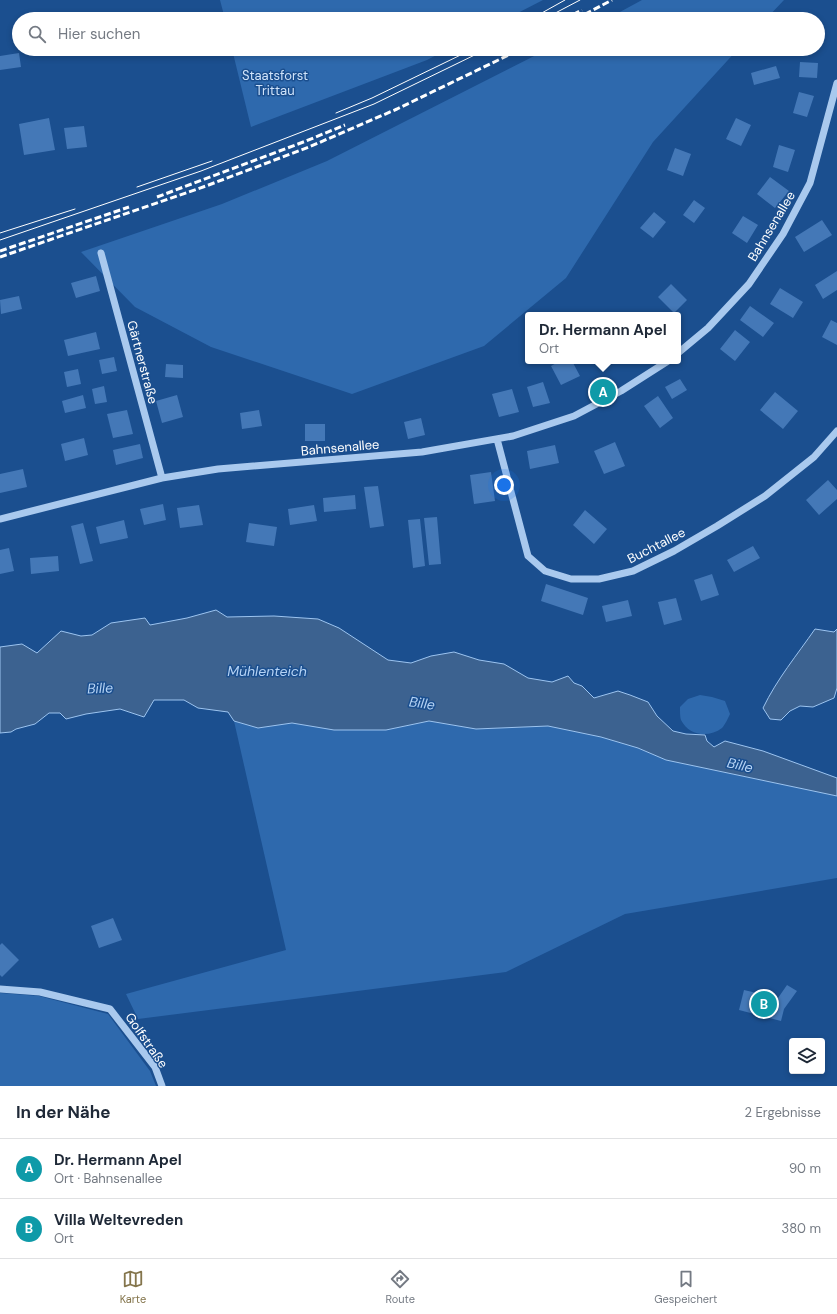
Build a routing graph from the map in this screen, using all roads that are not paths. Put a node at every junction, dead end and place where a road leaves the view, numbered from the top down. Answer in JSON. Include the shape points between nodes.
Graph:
{"nodes":[{"id":1,"x":837,"y":83,"type":"edge"},
{"id":2,"x":101,"y":253,"type":"dead end"},
{"id":3,"x":681,"y":350,"type":"edge"},
{"id":4,"x":663,"y":364,"type":"edge"},
{"id":5,"x":837,"y":431,"type":"edge"},
{"id":6,"x":497,"y":439,"type":"junction"},
{"id":7,"x":162,"y":478,"type":"junction"},
{"id":8,"x":0,"y":518,"type":"edge"},
{"id":9,"x":0,"y":989,"type":"edge"},
{"id":10,"x":162,"y":1086,"type":"edge"}],
"edges":[{"from":1,"to":3,"type":"street","name":"Bahnsenallee","via":[[810,183],[783,234],[749,284],[708,328]]},
{"from":2,"to":7,"type":"street","name":"Gärtnerstraße"},
{"from":4,"to":6,"type":"street","name":"Bahnsenallee","via":[[621,391],[574,416]]},
{"from":5,"to":6,"type":"street","name":"Buchtallee","via":[[814,457],[764,496],[717,526],[633,571],[599,579],[570,579],[545,571],[528,556]]},
{"from":6,"to":7,"type":"street","name":"Bahnsenallee","via":[[422,452],[218,469]]},
{"from":7,"to":8,"type":"street","name":"Bahnsenallee"},
{"from":9,"to":10,"type":"street","name":"Golfstraße","via":[[40,992],[110,1009],[155,1068]]}]}
